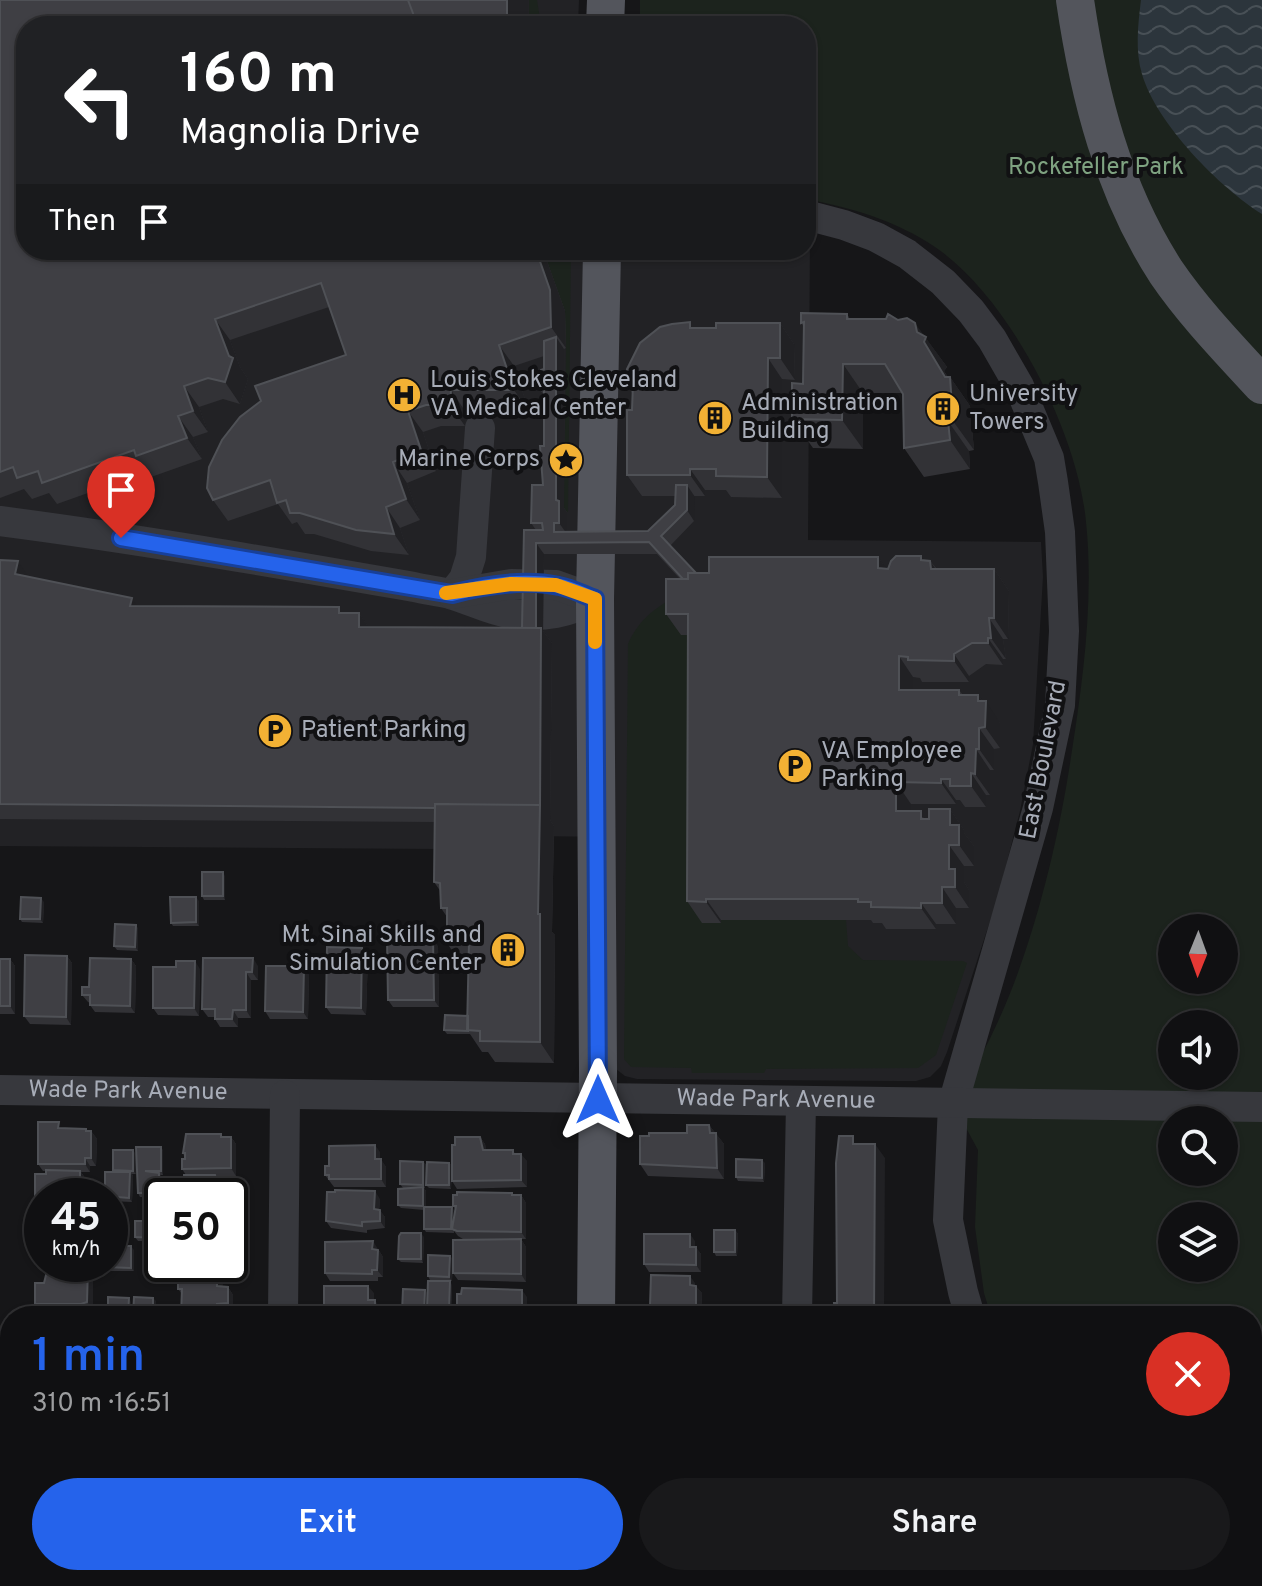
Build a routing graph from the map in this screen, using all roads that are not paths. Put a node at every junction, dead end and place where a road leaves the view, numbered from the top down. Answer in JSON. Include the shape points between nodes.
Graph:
{"nodes":[{"id":1,"x":1075,"y":0,"type":"edge"},
{"id":2,"x":816,"y":218,"type":"edge"},
{"id":3,"x":602,"y":260,"type":"edge"},
{"id":4,"x":1262,"y":385,"type":"edge"},
{"id":5,"x":480,"y":428,"type":"dead end"},
{"id":6,"x":0,"y":521,"type":"edge"},
{"id":7,"x":452,"y":594,"type":"junction"},
{"id":8,"x":595,"y":599,"type":"junction"},
{"id":9,"x":0,"y":1090,"type":"edge"},
{"id":10,"x":285,"y":1095,"type":"junction"},
{"id":11,"x":598,"y":1100,"type":"junction"},
{"id":12,"x":801,"y":1102,"type":"junction"},
{"id":13,"x":953,"y":1104,"type":"junction"},
{"id":14,"x":1262,"y":1107,"type":"edge"},
{"id":15,"x":283,"y":1306,"type":"edge"},
{"id":16,"x":596,"y":1306,"type":"edge"},
{"id":17,"x":797,"y":1306,"type":"edge"},
{"id":18,"x":967,"y":1306,"type":"edge"}],
"edges":[{"from":1,"to":4,"type":"main road","via":[[1083,57],[1123,191],[1166,272]]},
{"from":2,"to":13,"type":"street","name":"East Boulevard","via":[[855,229],[907,254],[971,311],[1025,397],[1053,482],[1064,631],[1060,705],[1038,808]]},
{"from":3,"to":8,"type":"main road"},
{"from":5,"to":7,"type":"street","via":[[471,557]]},
{"from":6,"to":7,"type":"street"},
{"from":7,"to":8,"type":"street","via":[[511,584],[556,585]]},
{"from":8,"to":11,"type":"main road"},
{"from":9,"to":10,"type":"street","name":"Wade Park Avenue"},
{"from":10,"to":11,"type":"street","name":"Wade Park Avenue"},
{"from":10,"to":15,"type":"street"},
{"from":11,"to":12,"type":"street","name":"Wade Park Avenue"},
{"from":11,"to":16,"type":"main road"},
{"from":12,"to":13,"type":"street","name":"Wade Park Avenue"},
{"from":12,"to":17,"type":"street"},
{"from":13,"to":14,"type":"street","name":"Wade Park Avenue"},
{"from":13,"to":18,"type":"street","name":"East Boulevard","via":[[948,1220]]}]}
